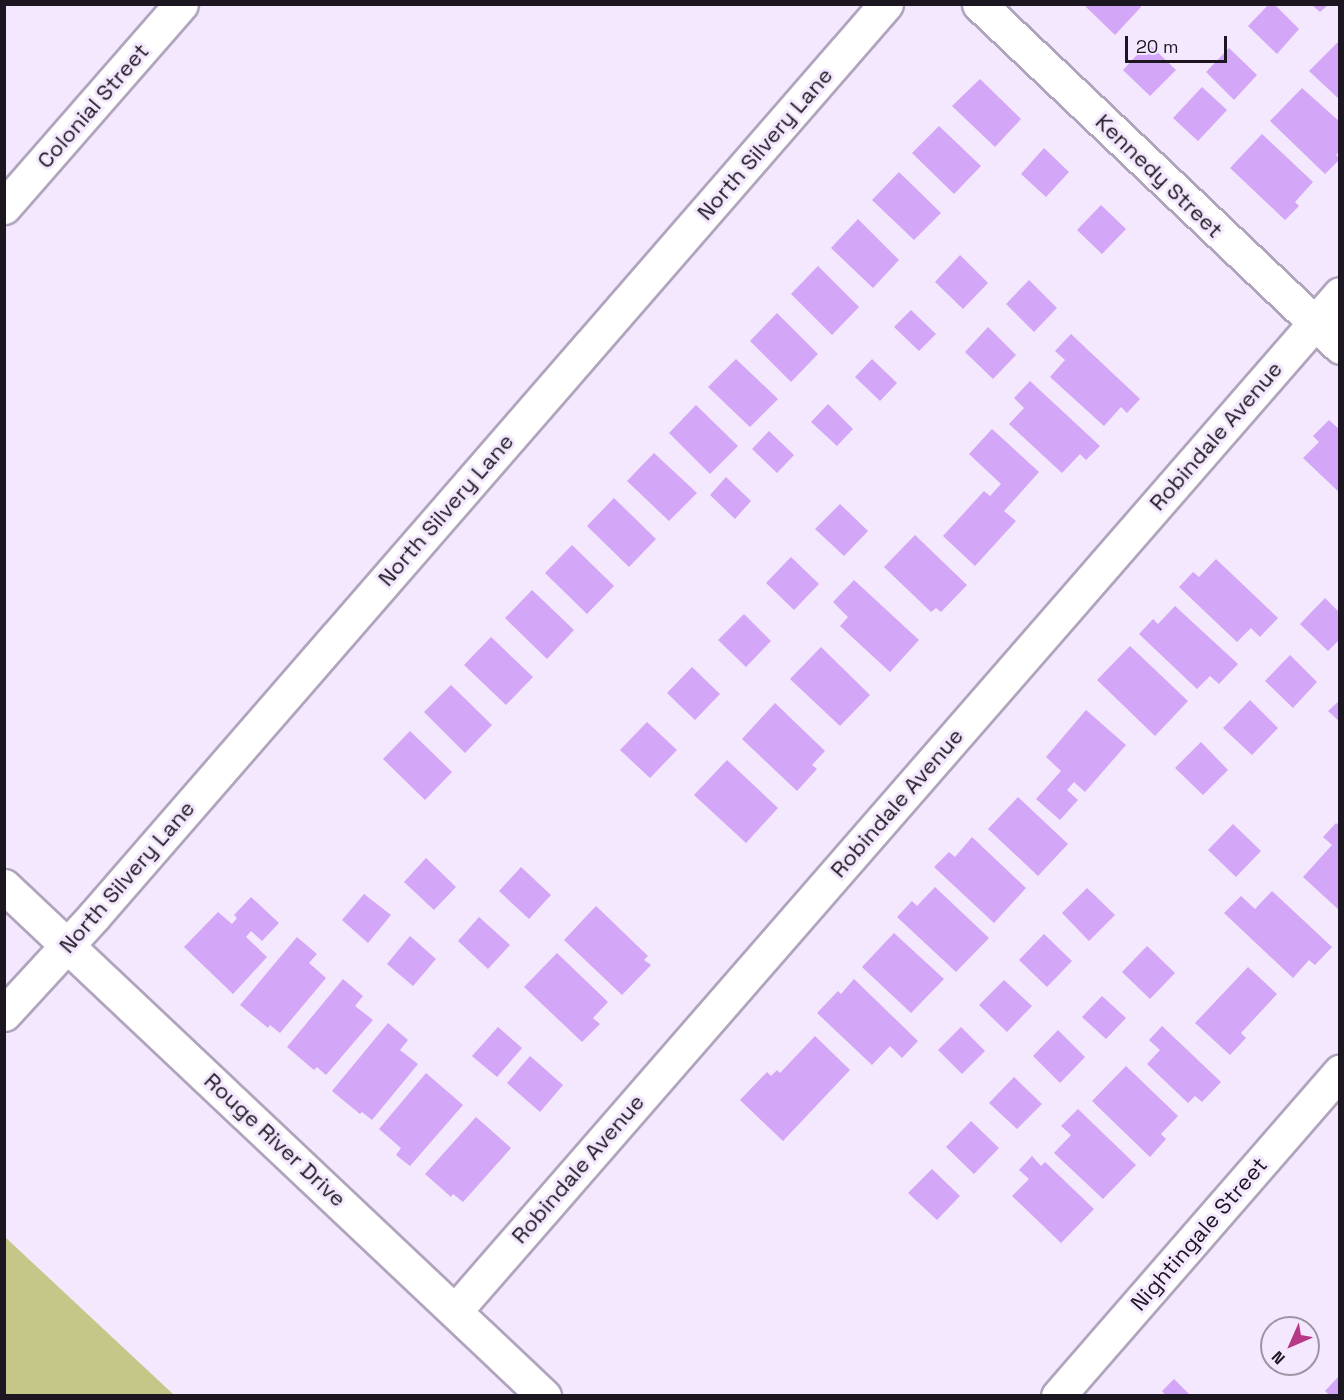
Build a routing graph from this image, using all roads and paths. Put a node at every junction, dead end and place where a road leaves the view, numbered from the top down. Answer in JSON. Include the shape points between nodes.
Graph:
{"nodes":[{"id":1,"x":180,"y":4,"type":"edge"},
{"id":2,"x":886,"y":4,"type":"edge"},
{"id":3,"x":979,"y":4,"type":"edge"},
{"id":4,"x":4,"y":207,"type":"edge"},
{"id":5,"x":1340,"y":294,"type":"edge"},
{"id":6,"x":1314,"y":323,"type":"junction"},
{"id":7,"x":1340,"y":347,"type":"edge"},
{"id":8,"x":4,"y":886,"type":"edge"},
{"id":9,"x":69,"y":945,"type":"junction"},
{"id":10,"x":4,"y":1014,"type":"edge"},
{"id":11,"x":1340,"y":1071,"type":"edge"},
{"id":12,"x":455,"y":1311,"type":"junction"},
{"id":13,"x":544,"y":1395,"type":"edge"},
{"id":14,"x":1058,"y":1395,"type":"edge"}],
"edges":[{"from":1,"to":4,"type":"street","name":"Colonial Street"},
{"from":2,"to":9,"type":"street","name":"North Silvery Lane"},
{"from":3,"to":6,"type":"street","name":"Kennedy Street"},
{"from":5,"to":6,"type":"street","name":"Robindale Avenue"},
{"from":6,"to":7,"type":"street","name":"Kennedy Street"},
{"from":6,"to":12,"type":"street","name":"Robindale Avenue"},
{"from":8,"to":9,"type":"street","name":"Rouge River Drive"},
{"from":9,"to":10,"type":"street","name":"North Silvery Lane"},
{"from":9,"to":12,"type":"street","name":"Rouge River Drive"},
{"from":11,"to":14,"type":"street","name":"Nightingale Street"},
{"from":12,"to":13,"type":"street","name":"Rouge River Drive"}]}
